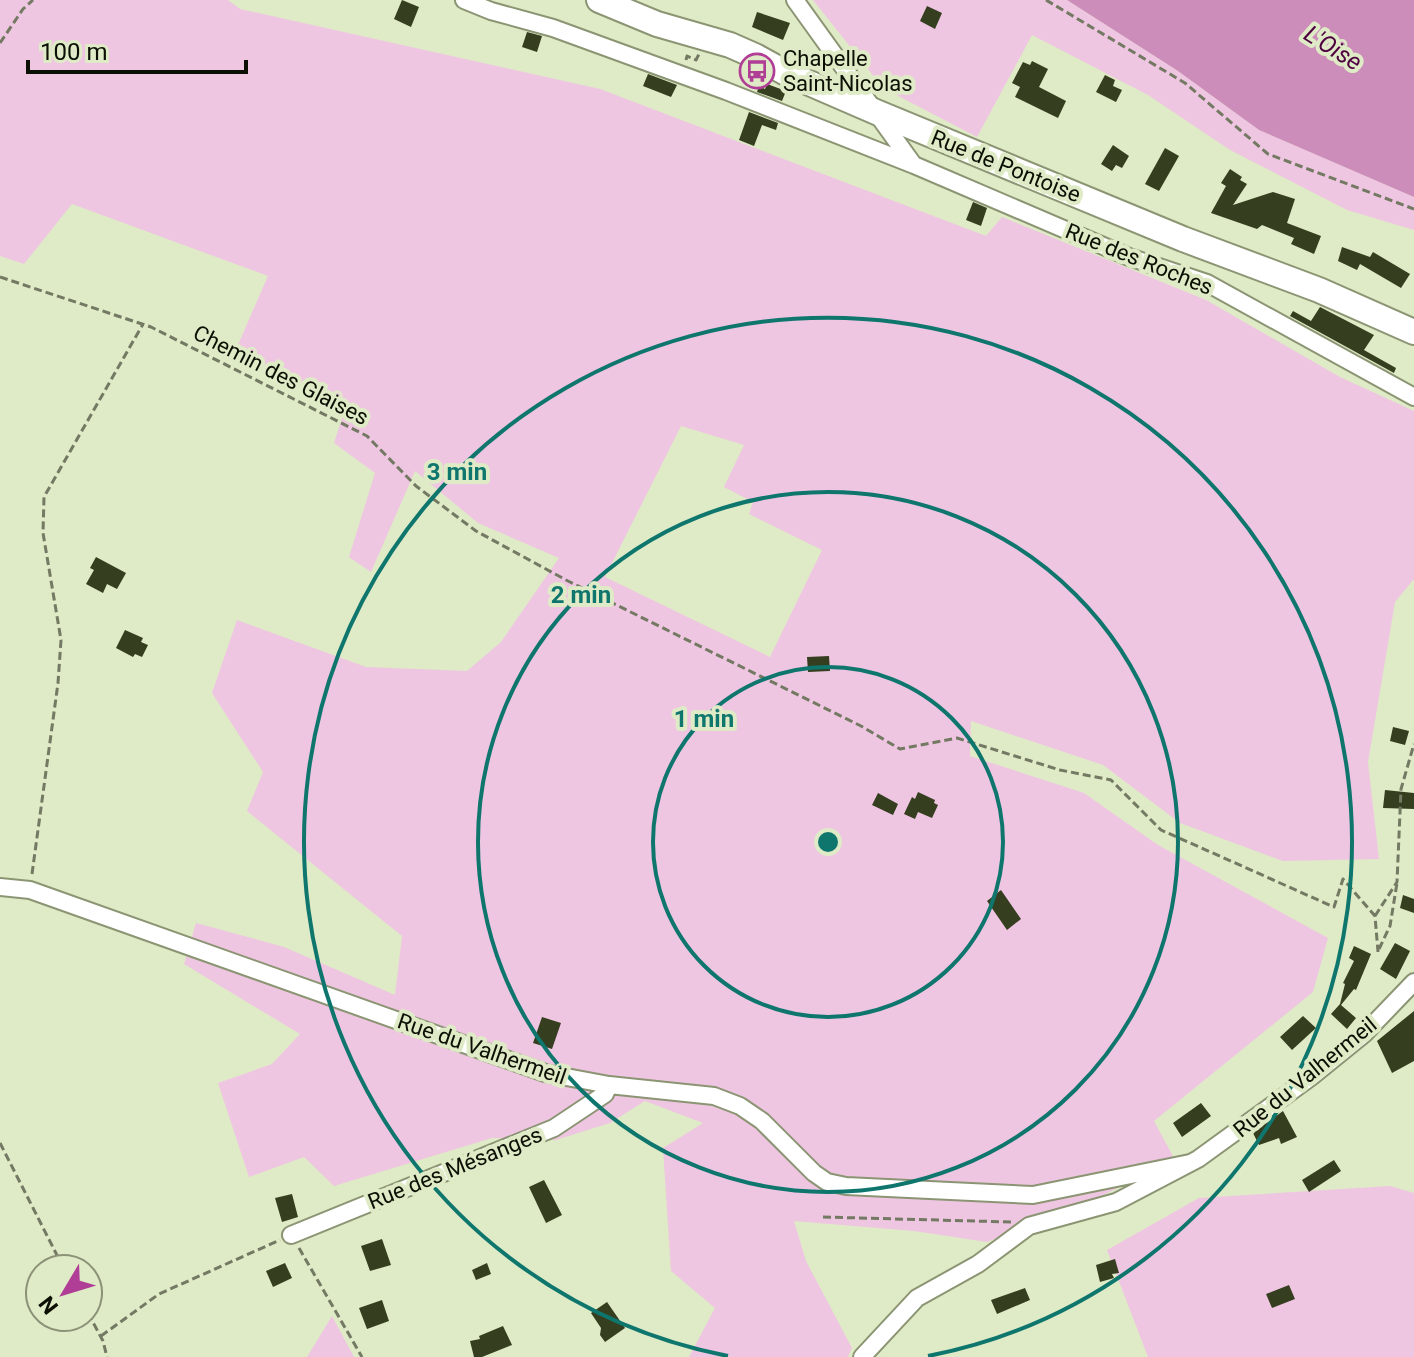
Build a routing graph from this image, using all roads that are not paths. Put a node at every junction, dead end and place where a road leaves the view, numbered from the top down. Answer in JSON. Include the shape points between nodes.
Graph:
{"nodes":[{"id":1,"x":464,"y":0,"type":"edge"},
{"id":2,"x":599,"y":0,"type":"edge"},
{"id":3,"x":795,"y":0,"type":"edge"},
{"id":4,"x":876,"y":112,"type":"junction"},
{"id":5,"x":914,"y":165,"type":"junction"},
{"id":6,"x":1414,"y":332,"type":"edge"},
{"id":7,"x":1414,"y":397,"type":"edge"},
{"id":8,"x":0,"y":887,"type":"edge"},
{"id":9,"x":1414,"y":982,"type":"edge"},
{"id":10,"x":609,"y":1085,"type":"junction"},
{"id":11,"x":1190,"y":1163,"type":"junction"},
{"id":12,"x":291,"y":1235,"type":"road end"},
{"id":13,"x":862,"y":1357,"type":"edge"}],
"edges":[{"from":1,"to":5,"type":"street","name":"Rue des Roches","via":[[726,91]]},
{"from":2,"to":4,"type":"main road","name":"Rue de Pontoise","via":[[730,45]]},
{"from":3,"to":4,"type":"street"},
{"from":4,"to":5,"type":"street"},
{"from":4,"to":6,"type":"main road","name":"Rue de Pontoise"},
{"from":5,"to":7,"type":"street","name":"Rue des Roches","via":[[1129,257],[1207,283]]},
{"from":8,"to":10,"type":"street","name":"Rue du Valhermeil","via":[[30,890],[545,1073]]},
{"from":9,"to":11,"type":"street","name":"Rue du Valhermeil","via":[[1364,1034],[1311,1077]]},
{"from":10,"to":11,"type":"street","name":"Rue du Valhermeil","via":[[714,1096],[740,1106],[814,1173],[846,1186],[1033,1195]]},
{"from":10,"to":12,"type":"street","name":"Rue des Mésanges","via":[[605,1094],[554,1128]]},
{"from":11,"to":13,"type":"street","name":"Rue du Valhermeil","via":[[1116,1202],[1029,1226],[978,1264],[917,1298]]}]}
